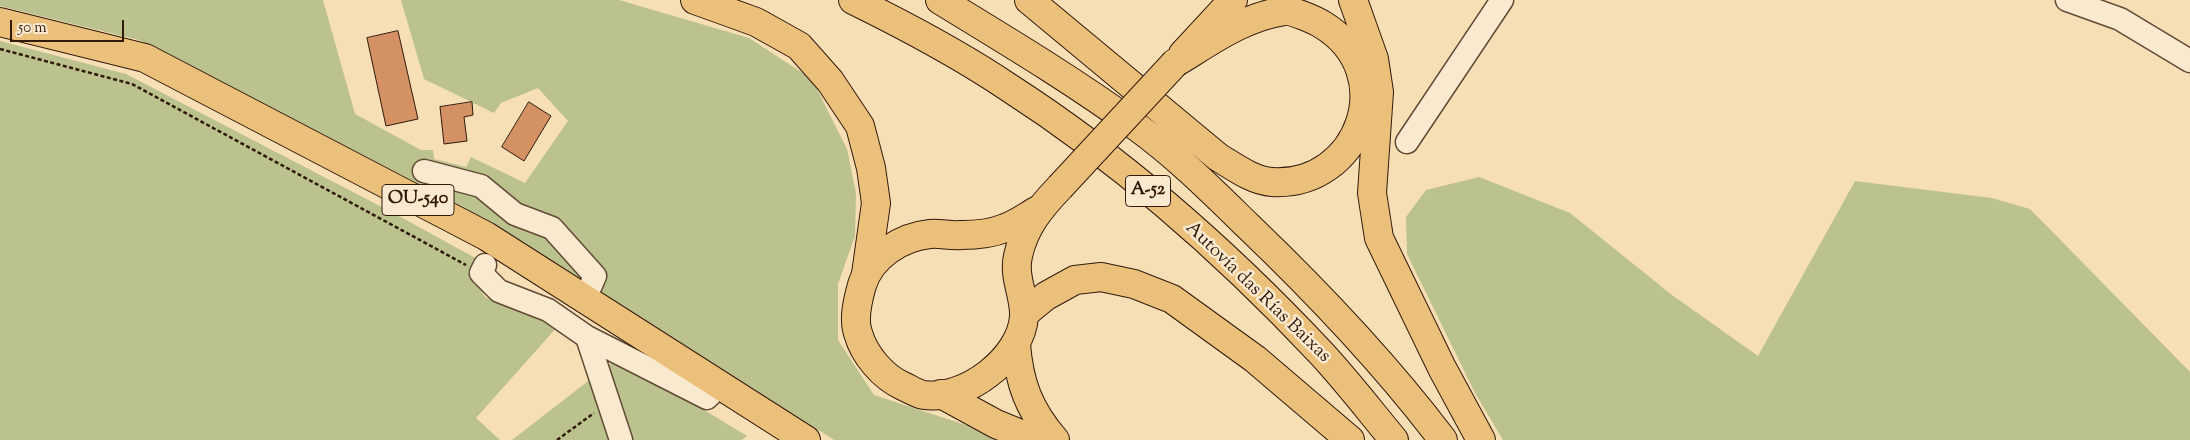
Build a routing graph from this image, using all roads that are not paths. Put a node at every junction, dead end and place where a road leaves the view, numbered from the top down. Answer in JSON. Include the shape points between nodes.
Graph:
{"nodes":[{"id":1,"x":695,"y":0,"type":"edge"},
{"id":2,"x":853,"y":0,"type":"edge"},
{"id":3,"x":940,"y":0,"type":"edge"},
{"id":4,"x":1029,"y":0,"type":"edge"},
{"id":5,"x":1233,"y":0,"type":"edge"},
{"id":6,"x":1353,"y":0,"type":"edge"},
{"id":7,"x":1502,"y":0,"type":"edge"},
{"id":8,"x":2067,"y":0,"type":"edge"},
{"id":9,"x":0,"y":22,"type":"edge"},
{"id":10,"x":2190,"y":61,"type":"edge"},
{"id":11,"x":1175,"y":63,"type":"junction"},
{"id":12,"x":1407,"y":142,"type":"dead end"},
{"id":13,"x":424,"y":171,"type":"dead end"},
{"id":14,"x":1038,"y":210,"type":"junction"},
{"id":15,"x":483,"y":269,"type":"road end"},
{"id":16,"x":866,"y":274,"type":"junction"},
{"id":17,"x":585,"y":299,"type":"junction"},
{"id":18,"x":1024,"y":314,"type":"junction"},
{"id":19,"x":587,"y":337,"type":"junction"},
{"id":20,"x":1016,"y":344,"type":"junction"},
{"id":21,"x":720,"y":385,"type":"junction"},
{"id":22,"x":941,"y":394,"type":"junction"},
{"id":23,"x":620,"y":440,"type":"edge"},
{"id":24,"x":806,"y":440,"type":"edge"},
{"id":25,"x":1035,"y":440,"type":"edge"},
{"id":26,"x":1054,"y":440,"type":"edge"},
{"id":27,"x":1350,"y":440,"type":"edge"},
{"id":28,"x":1394,"y":440,"type":"edge"},
{"id":29,"x":1443,"y":440,"type":"edge"},
{"id":30,"x":1481,"y":440,"type":"edge"}],
"edges":[{"from":1,"to":16,"type":"main road","via":[[756,22],[799,46],[830,80],[860,126],[876,203]]},
{"from":2,"to":28,"type":"main road","name":"Autovía das Rías Baixas","number":"A-52","via":[[1008,86],[1118,165],[1222,254],[1322,354]]},
{"from":3,"to":29,"type":"main road","name":"Autovía das Rías Baixas","number":"A-52","via":[[1036,58],[1138,128],[1206,185],[1305,280],[1405,390]]},
{"from":4,"to":11,"type":"main road","via":[[1218,157],[1243,172],[1271,182],[1304,180],[1331,163],[1353,139],[1361,124],[1365,101],[1362,76],[1353,53],[1338,35],[1317,21],[1286,11],[1249,20]]},
{"from":5,"to":11,"type":"main road"},
{"from":6,"to":30,"type":"main road","via":[[1374,59],[1379,92],[1372,193],[1378,238]]},
{"from":7,"to":12,"type":"street"},
{"from":8,"to":10,"type":"street","via":[[2120,19]]},
{"from":9,"to":17,"type":"main road","number":"OU-540","via":[[145,58],[486,236]]},
{"from":11,"to":14,"type":"main road","bridge":true},
{"from":13,"to":17,"type":"street","via":[[481,186],[510,222],[552,228],[595,276]]},
{"from":14,"to":16,"type":"main road","via":[[1004,229],[961,235],[930,234],[905,241],[884,252]]},
{"from":14,"to":18,"type":"main road","via":[[1024,235],[1017,258]]},
{"from":15,"to":19,"type":"street","via":[[499,291],[548,310]]},
{"from":16,"to":22,"type":"main road","via":[[857,301],[857,332],[871,359],[893,381],[923,395]]},
{"from":17,"to":21,"type":"main road","number":"OU-540"},
{"from":18,"to":20,"type":"main road"},
{"from":18,"to":27,"type":"main road","via":[[1046,296],[1075,280],[1101,277],[1134,284],[1172,299],[1255,359]]},
{"from":19,"to":21,"type":"street","via":[[707,398]]},
{"from":19,"to":23,"type":"street"},
{"from":20,"to":22,"type":"main road","via":[[974,385]]},
{"from":20,"to":26,"type":"main road","via":[[1027,396],[1038,420]]},
{"from":21,"to":24,"type":"main road","number":"OU-540"},
{"from":22,"to":25,"type":"main road","via":[[996,424]]}]}
